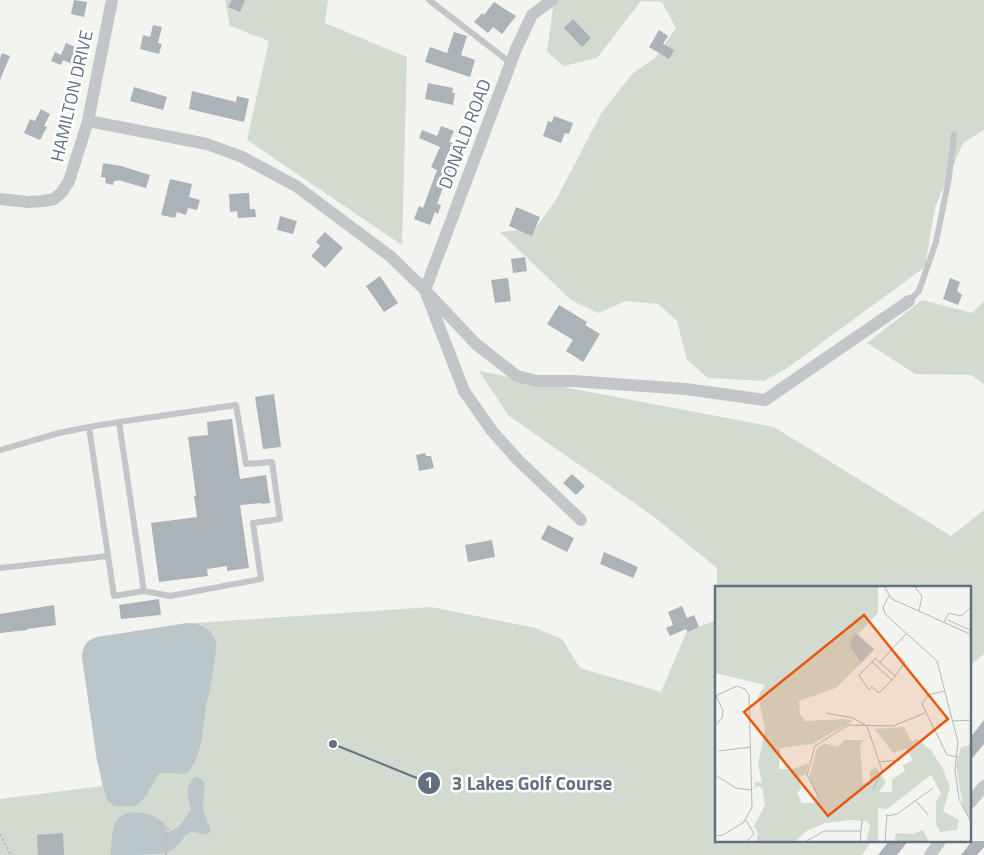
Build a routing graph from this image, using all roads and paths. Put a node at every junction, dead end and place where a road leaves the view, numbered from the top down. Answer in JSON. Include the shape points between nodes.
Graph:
{"nodes":[{"id":1,"x":112,"y":0,"type":"edge"},
{"id":2,"x":429,"y":0,"type":"edge"},
{"id":3,"x":552,"y":0,"type":"edge"},
{"id":4,"x":511,"y":63,"type":"junction"},
{"id":5,"x":88,"y":121,"type":"junction"},
{"id":6,"x":954,"y":134,"type":"dead end"},
{"id":7,"x":0,"y":198,"type":"edge"},
{"id":8,"x":425,"y":290,"type":"junction"},
{"id":9,"x":909,"y":300,"type":"joint"},
{"id":10,"x":119,"y":422,"type":"junction"},
{"id":11,"x":89,"y":427,"type":"junction"},
{"id":12,"x":0,"y":450,"type":"edge"},
{"id":13,"x":581,"y":520,"type":"dead end"},
{"id":14,"x":108,"y":556,"type":"junction"},
{"id":15,"x":0,"y":568,"type":"edge"},
{"id":16,"x":144,"y":591,"type":"junction"},
{"id":17,"x":984,"y":786,"type":"edge"},
{"id":18,"x":972,"y":801,"type":"edge"},
{"id":19,"x":168,"y":827,"type":"dead end"},
{"id":20,"x":0,"y":834,"type":"edge"},
{"id":21,"x":939,"y":842,"type":"edge"},
{"id":22,"x":11,"y":855,"type":"edge"},
{"id":23,"x":166,"y":855,"type":"edge"},
{"id":24,"x":930,"y":855,"type":"edge"}],
"edges":[{"from":1,"to":5,"type":"street","name":"HAMILTON DRIVE"},
{"from":2,"to":4,"type":"lane"},
{"from":3,"to":4,"type":"street","name":"DONALD ROAD","via":[[532,15]]},
{"from":4,"to":8,"type":"street","name":"DONALD ROAD"},
{"from":5,"to":7,"type":"street","name":"HAMILTON DRIVE","via":[[62,192],[54,199],[43,201]]},
{"from":5,"to":8,"type":"street","via":[[206,144],[242,157],[296,186],[390,256]]},
{"from":6,"to":9,"type":"lane","via":[[936,242],[919,291]]},
{"from":8,"to":9,"type":"street","via":[[476,344],[517,376],[537,381],[686,389],[765,400]]},
{"from":8,"to":13,"type":"street","via":[[464,391],[511,453]]},
{"from":10,"to":11,"type":"lane"},
{"from":10,"to":16,"type":"lane"},
{"from":10,"to":16,"type":"lane","via":[[236,405],[246,464],[272,462],[280,519],[253,523],[261,579],[170,596]]},
{"from":11,"to":12,"type":"lane"},
{"from":11,"to":14,"type":"lane"},
{"from":14,"to":15,"type":"lane"},
{"from":14,"to":16,"type":"lane","via":[[114,596]]},
{"from":17,"to":18,"type":"street"},
{"from":19,"to":23,"type":"path"},
{"from":20,"to":22,"type":"path"},
{"from":21,"to":24,"type":"street"}]}
